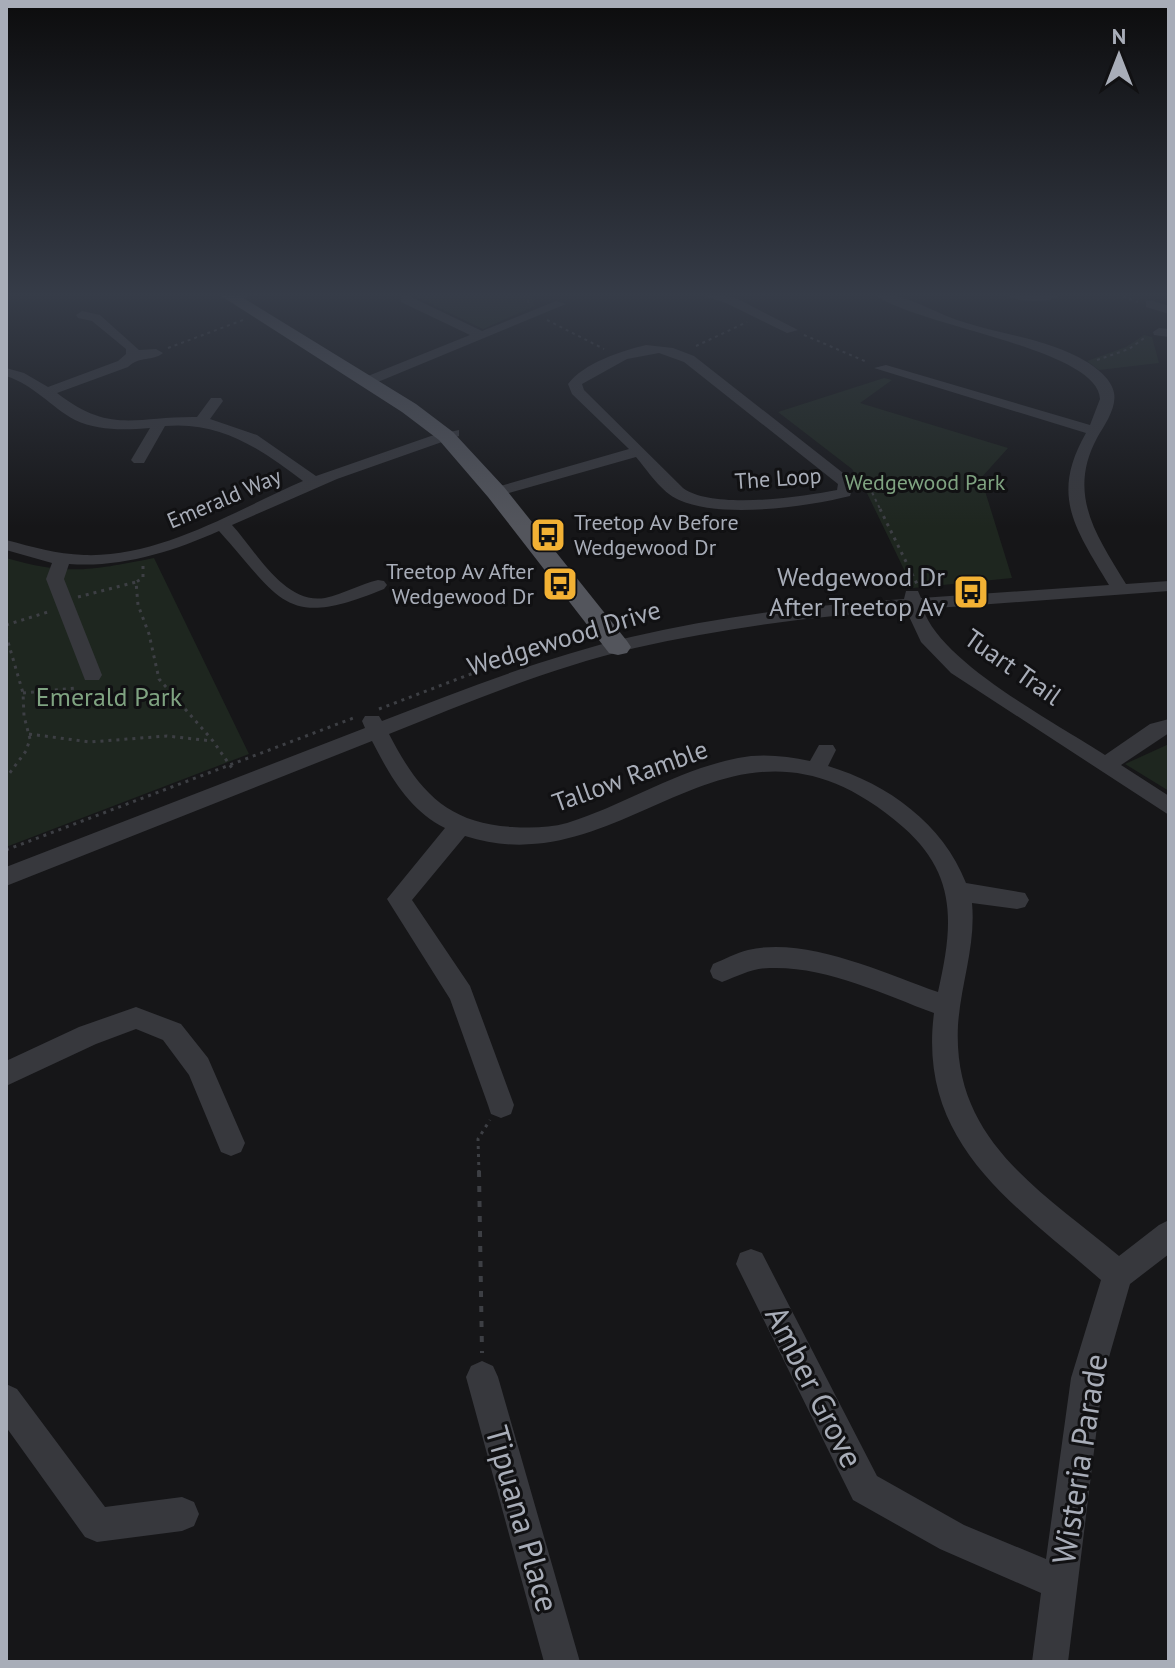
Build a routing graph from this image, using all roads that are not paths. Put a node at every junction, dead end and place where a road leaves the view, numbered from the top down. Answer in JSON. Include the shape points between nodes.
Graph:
{"nodes":[{"id":1,"x":6,"y":372,"type":"edge"},
{"id":2,"x":102,"y":372,"type":"edge"},
{"id":3,"x":359,"y":372,"type":"edge"},
{"id":4,"x":392,"y":372,"type":"edge"},
{"id":5,"x":592,"y":372,"type":"edge"},
{"id":6,"x":703,"y":372,"type":"edge"},
{"id":7,"x":894,"y":372,"type":"edge"},
{"id":8,"x":1090,"y":372,"type":"edge"},
{"id":9,"x":372,"y":380,"type":"junction"},
{"id":10,"x":49,"y":391,"type":"junction"},
{"id":11,"x":216,"y":401,"type":"dead end"},
{"id":12,"x":201,"y":422,"type":"junction"},
{"id":13,"x":160,"y":423,"type":"junction"},
{"id":14,"x":1093,"y":430,"type":"junction"},
{"id":15,"x":450,"y":435,"type":"junction"},
{"id":16,"x":639,"y":451,"type":"junction"},
{"id":17,"x":139,"y":460,"type":"dead end"},
{"id":18,"x":314,"y":482,"type":"junction"},
{"id":19,"x":501,"y":491,"type":"junction"},
{"id":20,"x":223,"y":525,"type":"junction"},
{"id":21,"x":6,"y":545,"type":"edge"},
{"id":22,"x":62,"y":559,"type":"junction"},
{"id":23,"x":1169,"y":578,"type":"edge"},
{"id":24,"x":1118,"y":584,"type":"junction"},
{"id":25,"x":378,"y":585,"type":"dead end"},
{"id":26,"x":1169,"y":586,"type":"edge"},
{"id":27,"x":915,"y":596,"type":"junction"},
{"id":28,"x":622,"y":641,"type":"junction"},
{"id":29,"x":92,"y":675,"type":"dead end"},
{"id":30,"x":373,"y":719,"type":"junction"},
{"id":31,"x":1169,"y":726,"type":"edge"},
{"id":32,"x":1107,"y":764,"type":"junction"},
{"id":33,"x":1169,"y":807,"type":"edge"},
{"id":34,"x":460,"y":826,"type":"junction"},
{"id":35,"x":6,"y":864,"type":"edge"},
{"id":36,"x":6,"y":877,"type":"edge"},
{"id":37,"x":955,"y":891,"type":"junction"},
{"id":38,"x":1017,"y":900,"type":"dead end"},
{"id":39,"x":722,"y":971,"type":"dead end"},
{"id":40,"x":947,"y":1006,"type":"junction"},
{"id":41,"x":6,"y":1074,"type":"edge"},
{"id":42,"x":501,"y":1105,"type":"road end"},
{"id":43,"x":231,"y":1143,"type":"dead end"},
{"id":44,"x":1169,"y":1235,"type":"edge"},
{"id":45,"x":751,"y":1264,"type":"dead end"},
{"id":46,"x":1118,"y":1275,"type":"junction"},
{"id":47,"x":482,"y":1377,"type":"road end"},
{"id":48,"x":6,"y":1400,"type":"edge"},
{"id":49,"x":182,"y":1514,"type":"dead end"},
{"id":50,"x":1060,"y":1583,"type":"junction"},
{"id":51,"x":562,"y":1662,"type":"edge"},
{"id":52,"x":1050,"y":1662,"type":"edge"}],
"edges":[{"from":1,"to":10,"type":"street"},
{"from":2,"to":10,"type":"street"},
{"from":3,"to":9,"type":"main road"},
{"from":4,"to":9,"type":"street"},
{"from":5,"to":16,"type":"street","name":"The Loop","via":[[575,384],[577,391]]},
{"from":6,"to":16,"type":"street","name":"The Loop","via":[[846,483],[844,493],[823,499],[715,504],[684,496]]},
{"from":7,"to":14,"type":"street"},
{"from":8,"to":14,"type":"street","via":[[1107,391],[1107,403]]},
{"from":9,"to":15,"type":"main road"},
{"from":10,"to":13,"type":"street","via":[[88,420]]},
{"from":11,"to":12,"type":"street"},
{"from":12,"to":13,"type":"street"},
{"from":12,"to":18,"type":"street","via":[[237,428]]},
{"from":13,"to":17,"type":"street"},
{"from":14,"to":24,"type":"street","via":[[1076,465],[1074,486],[1077,504]]},
{"from":15,"to":18,"type":"street","name":"Emerald Way"},
{"from":15,"to":19,"type":"main road"},
{"from":16,"to":19,"type":"street"},
{"from":18,"to":20,"type":"street","name":"Emerald Way"},
{"from":19,"to":28,"type":"main road"},
{"from":20,"to":22,"type":"street","name":"Emerald Way","via":[[139,554]]},
{"from":20,"to":25,"type":"street","via":[[291,600],[329,605]]},
{"from":21,"to":22,"type":"street","name":"Emerald Way"},
{"from":22,"to":29,"type":"street","via":[[55,579]]},
{"from":23,"to":24,"type":"street","name":"Wedgewood Drive"},
{"from":24,"to":26,"type":"street","name":"Wedgewood Drive"},
{"from":24,"to":27,"type":"street","name":"Wedgewood Drive"},
{"from":27,"to":28,"type":"street","name":"Wedgewood Drive"},
{"from":27,"to":32,"type":"street","name":"Tuart Trail","via":[[928,638],[958,668]]},
{"from":28,"to":30,"type":"street","name":"Wedgewood Drive"},
{"from":30,"to":34,"type":"street","name":"Tallow Ramble","via":[[396,767],[424,804]]},
{"from":30,"to":35,"type":"street","name":"Wedgewood Drive","via":[[233,769]]},
{"from":30,"to":36,"type":"street","name":"Wedgewood Drive"},
{"from":31,"to":32,"type":"street"},
{"from":32,"to":33,"type":"street","name":"Tuart Trail"},
{"from":34,"to":37,"type":"street","name":"Tallow Ramble","via":[[504,835],[550,835],[739,766],[821,760],[915,824],[950,869]]},
{"from":34,"to":42,"type":"street","via":[[399,899],[461,994]]},
{"from":37,"to":38,"type":"street"},
{"from":37,"to":40,"type":"street","name":"Tallow Ramble","via":[[962,924]]},
{"from":39,"to":40,"type":"street","via":[[752,959],[812,962]]},
{"from":40,"to":46,"type":"street","name":"Tallow Ramble","via":[[947,1069],[960,1116],[984,1154],[1036,1207]]},
{"from":41,"to":43,"type":"street","via":[[136,1018],[172,1032],[199,1067]]},
{"from":44,"to":46,"type":"street"},
{"from":45,"to":50,"type":"street","name":"Amber Grove","via":[[865,1488],[952,1537]]},
{"from":46,"to":50,"type":"street","name":"Wisteria Parade","via":[[1087,1378]]},
{"from":47,"to":51,"type":"street","name":"Tipuana Place"},
{"from":48,"to":49,"type":"street","via":[[97,1525]]},
{"from":50,"to":52,"type":"street","name":"Wisteria Parade"}]}
